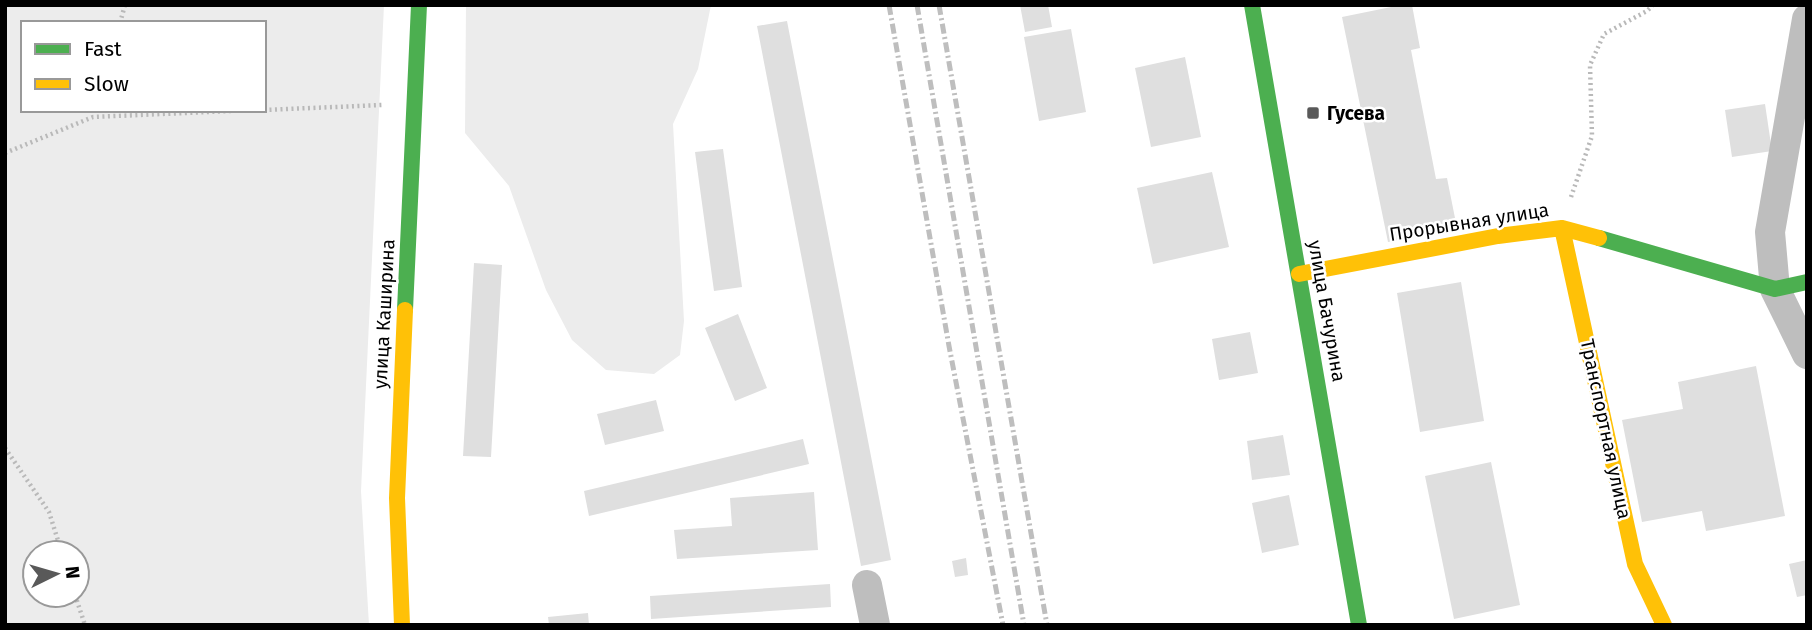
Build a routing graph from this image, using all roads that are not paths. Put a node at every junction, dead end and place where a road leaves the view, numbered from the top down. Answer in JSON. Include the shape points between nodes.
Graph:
{"nodes":[{"id":1,"x":419,"y":5,"type":"edge"},
{"id":2,"x":1252,"y":5,"type":"edge"},
{"id":3,"x":1807,"y":19,"type":"edge"},
{"id":4,"x":1562,"y":228,"type":"junction"},
{"id":5,"x":1299,"y":274,"type":"junction"},
{"id":6,"x":1807,"y":282,"type":"edge"},
{"id":7,"x":1775,"y":289,"type":"junction"},
{"id":8,"x":1807,"y":354,"type":"edge"},
{"id":9,"x":867,"y":585,"type":"dead end"},
{"id":10,"x":402,"y":625,"type":"edge"},
{"id":11,"x":875,"y":625,"type":"edge"},
{"id":12,"x":1359,"y":625,"type":"edge"},
{"id":13,"x":1664,"y":625,"type":"edge"}],
"edges":[{"from":1,"to":10,"type":"street","name":"улица Каширина","via":[[397,498]]},
{"from":2,"to":5,"type":"street","name":"улица Бачурина"},
{"from":3,"to":7,"type":"street","via":[[1770,232]]},
{"from":4,"to":5,"type":"street","name":"Прорывная улица"},
{"from":4,"to":7,"type":"street","name":"Прорывная улица"},
{"from":4,"to":13,"type":"street","name":"Транспортная улица","via":[[1635,564]]},
{"from":5,"to":12,"type":"street","name":"улица Бачурина"},
{"from":6,"to":7,"type":"street","name":"Прорывная улица"},
{"from":7,"to":8,"type":"street"},
{"from":9,"to":11,"type":"street"}]}
